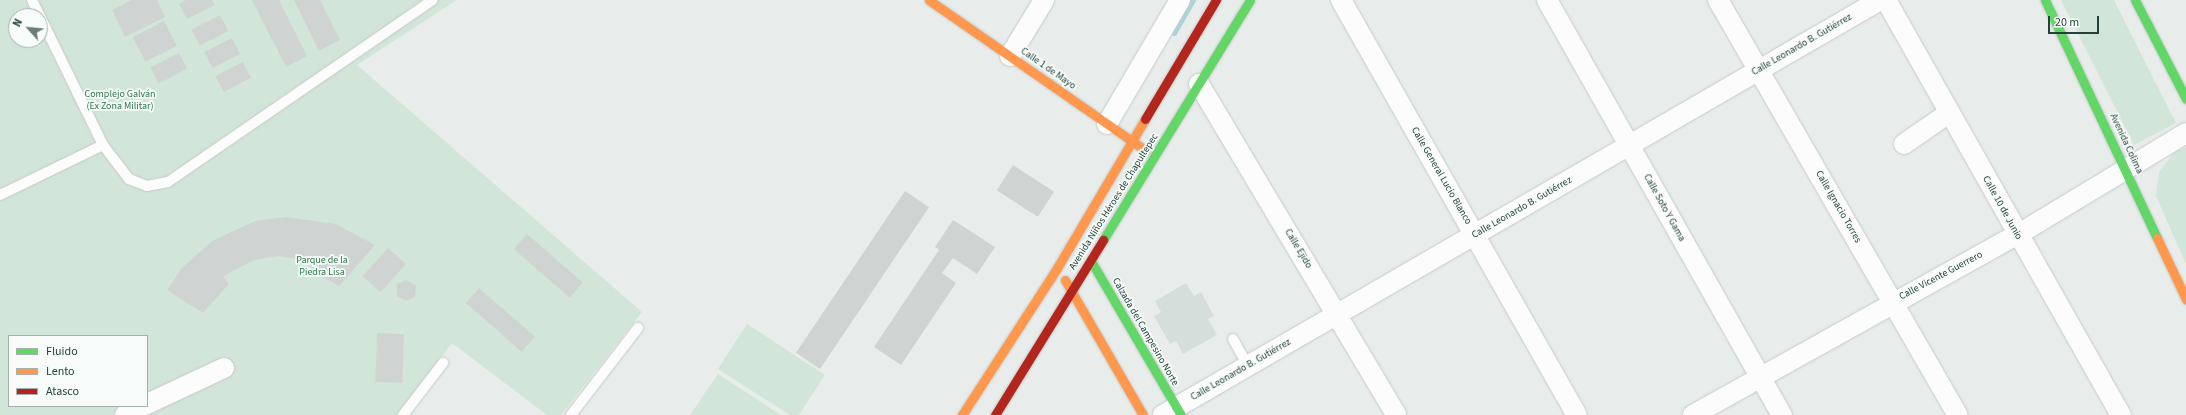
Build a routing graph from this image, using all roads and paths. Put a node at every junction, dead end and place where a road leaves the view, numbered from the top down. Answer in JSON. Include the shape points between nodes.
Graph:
{"nodes":[{"id":1,"x":32,"y":0,"type":"edge"},
{"id":2,"x":433,"y":0,"type":"edge"},
{"id":3,"x":929,"y":0,"type":"edge"},
{"id":4,"x":1044,"y":0,"type":"edge"},
{"id":5,"x":1180,"y":0,"type":"edge"},
{"id":6,"x":1216,"y":0,"type":"edge"},
{"id":7,"x":1250,"y":0,"type":"edge"},
{"id":8,"x":1341,"y":0,"type":"edge"},
{"id":9,"x":1547,"y":0,"type":"edge"},
{"id":10,"x":1718,"y":0,"type":"edge"},
{"id":11,"x":1880,"y":0,"type":"edge"},
{"id":12,"x":1886,"y":0,"type":"edge"},
{"id":13,"x":2045,"y":0,"type":"edge"},
{"id":14,"x":2135,"y":0,"type":"edge"},
{"id":15,"x":1010,"y":56,"type":"junction"},
{"id":16,"x":1759,"y":71,"type":"junction"},
{"id":17,"x":1199,"y":84,"type":"junction"},
{"id":18,"x":2186,"y":99,"type":"edge"},
{"id":19,"x":1949,"y":113,"type":"junction"},
{"id":20,"x":1107,"y":124,"type":"junction"},
{"id":21,"x":2186,"y":133,"type":"edge"},
{"id":22,"x":1133,"y":142,"type":"junction"},
{"id":23,"x":1904,"y":144,"type":"dead end"},
{"id":24,"x":103,"y":145,"type":"junction"},
{"id":25,"x":1629,"y":145,"type":"junction"},
{"id":26,"x":1155,"y":157,"type":"junction"},
{"id":27,"x":2127,"y":172,"type":"junction"},
{"id":28,"x":0,"y":195,"type":"edge"},
{"id":29,"x":1475,"y":235,"type":"junction"},
{"id":30,"x":2017,"y":235,"type":"junction"},
{"id":31,"x":1091,"y":261,"type":"junction"},
{"id":32,"x":1057,"y":268,"type":"junction"},
{"id":33,"x":1072,"y":291,"type":"junction"},
{"id":34,"x":2186,"y":299,"type":"edge"},
{"id":35,"x":1893,"y":302,"type":"junction"},
{"id":36,"x":1337,"y":315,"type":"junction"},
{"id":37,"x":638,"y":328,"type":"dead end"},
{"id":38,"x":1233,"y":339,"type":"dead end"},
{"id":39,"x":443,"y":363,"type":"dead end"},
{"id":40,"x":1248,"y":366,"type":"junction"},
{"id":41,"x":224,"y":368,"type":"dead end"},
{"id":42,"x":1760,"y":378,"type":"junction"},
{"id":43,"x":148,"y":404,"type":"edge"},
{"id":44,"x":141,"y":407,"type":"edge"},
{"id":45,"x":1174,"y":412,"type":"edge"},
{"id":46,"x":125,"y":415,"type":"edge"},
{"id":47,"x":403,"y":415,"type":"edge"},
{"id":48,"x":571,"y":415,"type":"edge"},
{"id":49,"x":962,"y":415,"type":"edge"},
{"id":50,"x":995,"y":415,"type":"edge"},
{"id":51,"x":1143,"y":415,"type":"edge"},
{"id":52,"x":1396,"y":415,"type":"edge"},
{"id":53,"x":1577,"y":415,"type":"edge"},
{"id":54,"x":1693,"y":415,"type":"edge"},
{"id":55,"x":1782,"y":415,"type":"edge"},
{"id":56,"x":1958,"y":415,"type":"edge"},
{"id":57,"x":2121,"y":415,"type":"edge"}],
"edges":[{"from":1,"to":24,"type":"lane"},
{"from":2,"to":24,"type":"lane","via":[[168,182],[148,186],[129,179]]},
{"from":3,"to":15,"type":"main road","name":"Calle 1 de Mayo"},
{"from":4,"to":15,"type":"street"},
{"from":5,"to":20,"type":"street"},
{"from":6,"to":22,"type":"main road","name":"Avenida Niños Héroes de Chapultepec"},
{"from":7,"to":17,"type":"main road","name":"Avenida Niños Héroes de Chapultepec"},
{"from":8,"to":29,"type":"street","name":"Calle General Lucio Blanco"},
{"from":9,"to":25,"type":"street","name":"Calle Soto Y Gama"},
{"from":10,"to":16,"type":"street","name":"Calle Ignacio Torres"},
{"from":11,"to":16,"type":"street","name":"Calle Leonardo B. Gutiérrez"},
{"from":12,"to":19,"type":"street","name":"Calle 10 de Junio"},
{"from":13,"to":27,"type":"main road","name":"Avenida Colima"},
{"from":14,"to":18,"type":"main road"},
{"from":15,"to":20,"type":"main road","name":"Calle 1 de Mayo"},
{"from":16,"to":25,"type":"street","name":"Calle Leonardo B. Gutiérrez"},
{"from":16,"to":35,"type":"street","name":"Calle Ignacio Torres"},
{"from":17,"to":26,"type":"main road","name":"Avenida Niños Héroes de Chapultepec"},
{"from":17,"to":36,"type":"street","name":"Calle Ejido"},
{"from":19,"to":23,"type":"street"},
{"from":19,"to":30,"type":"street","name":"Calle 10 de Junio"},
{"from":20,"to":22,"type":"main road","name":"Calle 1 de Mayo"},
{"from":21,"to":27,"type":"street","name":"Calle Vicente Guerrero"},
{"from":22,"to":26,"type":"main road","name":"Calle 1 de Mayo"},
{"from":22,"to":32,"type":"main road","name":"Avenida Niños Héroes de Chapultepec"},
{"from":24,"to":28,"type":"lane"},
{"from":25,"to":29,"type":"street","name":"Calle Leonardo B. Gutiérrez"},
{"from":25,"to":42,"type":"street","name":"Calle Soto Y Gama"},
{"from":26,"to":31,"type":"main road","name":"Avenida Niños Héroes de Chapultepec"},
{"from":27,"to":30,"type":"street","name":"Calle Vicente Guerrero"},
{"from":27,"to":34,"type":"main road","name":"Avenida Colima"},
{"from":29,"to":36,"type":"street","name":"Calle Leonardo B. Gutiérrez"},
{"from":29,"to":53,"type":"street","name":"Calle General Lucio Blanco"},
{"from":30,"to":35,"type":"street","name":"Calle Vicente Guerrero"},
{"from":30,"to":57,"type":"street","name":"Calle 10 de Junio"},
{"from":31,"to":33,"type":"main road","name":"Avenida Niños Héroes de Chapultepec"},
{"from":31,"to":45,"type":"main road","name":"Calzada del Campesino Norte"},
{"from":32,"to":33,"type":"main road"},
{"from":32,"to":49,"type":"main road","name":"Avenida Niños Héroes de Chapultepec"},
{"from":33,"to":50,"type":"main road","name":"Avenida Niños Héroes de Chapultepec"},
{"from":33,"to":51,"type":"main road"},
{"from":35,"to":42,"type":"street","name":"Calle Vicente Guerrero"},
{"from":35,"to":56,"type":"street","name":"Calle Ignacio Torres"},
{"from":36,"to":40,"type":"street","name":"Calle Leonardo B. Gutiérrez"},
{"from":36,"to":52,"type":"street","name":"Calle Ejido"},
{"from":37,"to":48,"type":"lane"},
{"from":38,"to":40,"type":"lane"},
{"from":39,"to":47,"type":"lane"},
{"from":40,"to":45,"type":"street","name":"Calle Leonardo B. Gutiérrez"},
{"from":41,"to":43,"type":"street"},
{"from":42,"to":54,"type":"street","name":"Calle Vicente Guerrero"},
{"from":42,"to":55,"type":"street","name":"Calle Soto Y Gama"},
{"from":44,"to":46,"type":"street"}]}
